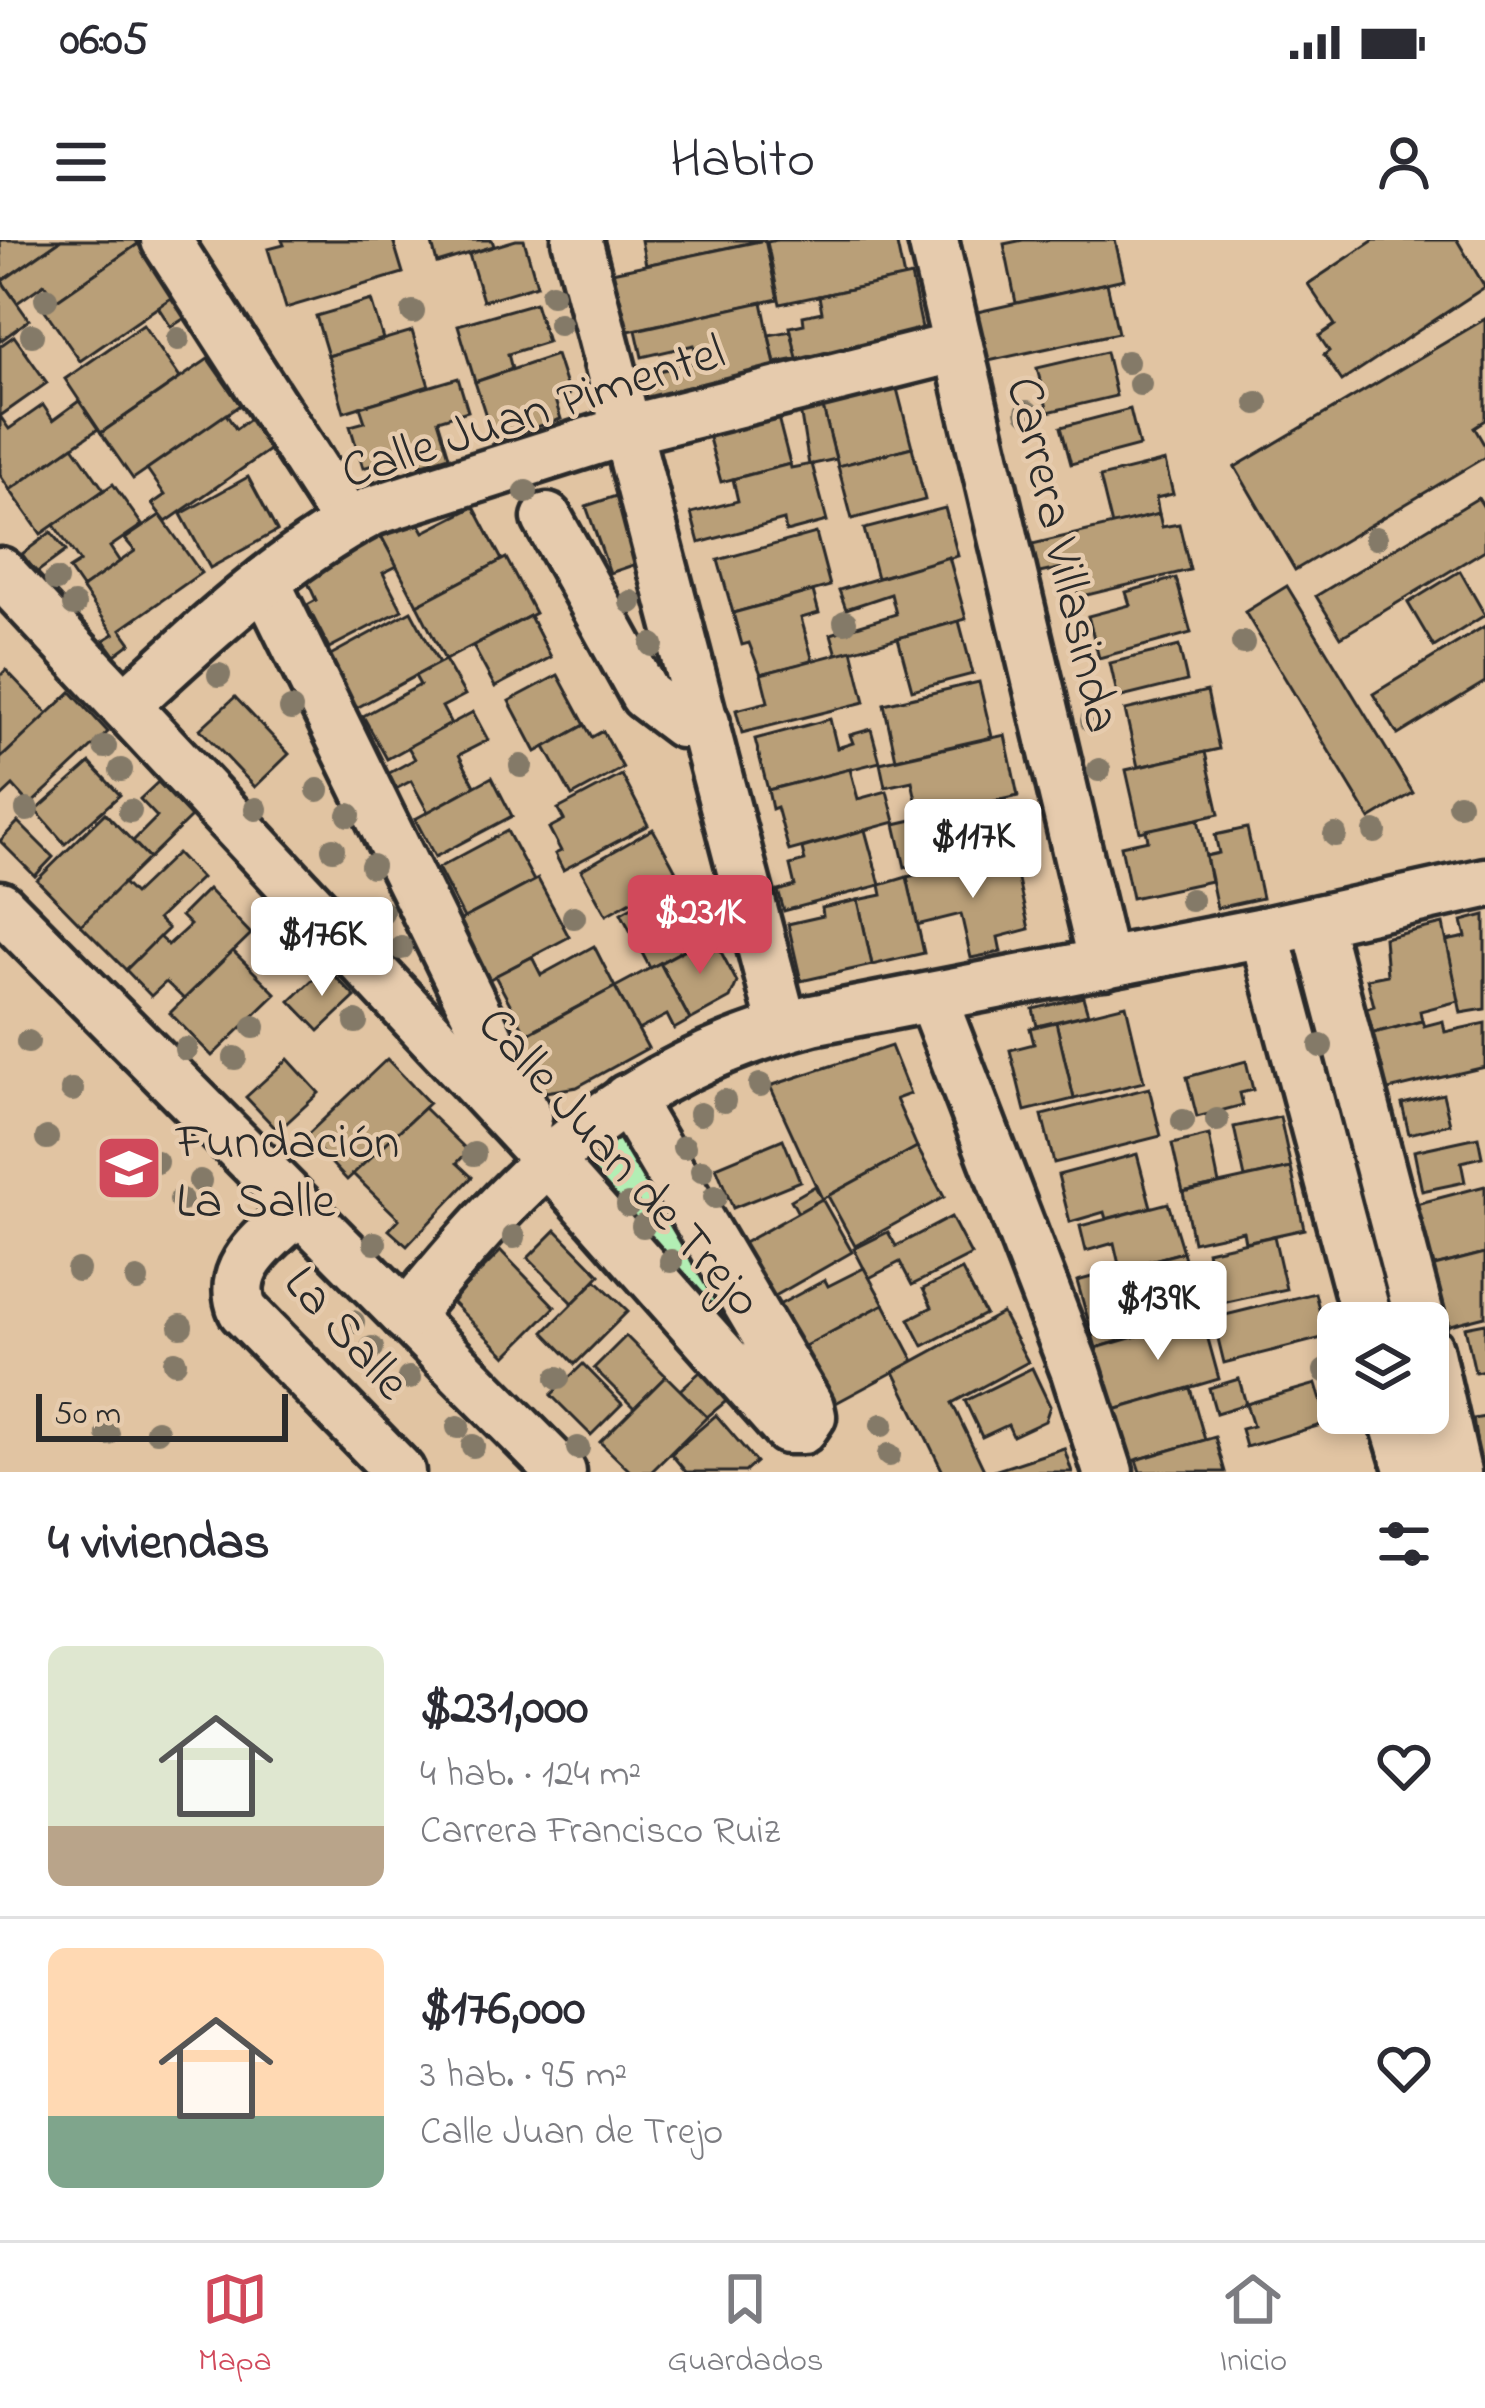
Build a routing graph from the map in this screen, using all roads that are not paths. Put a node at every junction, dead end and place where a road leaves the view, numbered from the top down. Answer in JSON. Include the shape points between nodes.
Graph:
{"nodes":[{"id":1,"x":166,"y":240,"type":"edge"},
{"id":2,"x":577,"y":240,"type":"edge"},
{"id":3,"x":933,"y":240,"type":"edge"},
{"id":4,"x":958,"y":346,"type":"junction"},
{"id":5,"x":628,"y":430,"type":"junction"},
{"id":6,"x":547,"y":518,"type":"dead end"},
{"id":7,"x":348,"y":524,"type":"junction"},
{"id":8,"x":0,"y":572,"type":"edge"},
{"id":9,"x":265,"y":582,"type":"junction"},
{"id":10,"x":124,"y":705,"type":"junction"},
{"id":11,"x":705,"y":723,"type":"junction"},
{"id":12,"x":1485,"y":883,"type":"edge"},
{"id":13,"x":0,"y":906,"type":"edge"},
{"id":14,"x":1316,"y":921,"type":"junction"},
{"id":15,"x":1264,"y":932,"type":"junction"},
{"id":16,"x":1104,"y":964,"type":"junction"},
{"id":17,"x":932,"y":998,"type":"junction"},
{"id":18,"x":783,"y":1028,"type":"junction"},
{"id":19,"x":627,"y":1099,"type":"junction"},
{"id":20,"x":547,"y":1159,"type":"junction"},
{"id":21,"x":299,"y":1209,"type":"junction"},
{"id":22,"x":1362,"y":1302,"type":"edge"},
{"id":23,"x":1416,"y":1302,"type":"edge"},
{"id":24,"x":406,"y":1316,"type":"junction"},
{"id":25,"x":1398,"y":1434,"type":"edge"},
{"id":26,"x":1447,"y":1434,"type":"edge"},
{"id":27,"x":400,"y":1472,"type":"edge"},
{"id":28,"x":561,"y":1472,"type":"edge"},
{"id":29,"x":1108,"y":1472,"type":"edge"},
{"id":30,"x":1410,"y":1472,"type":"edge"},
{"id":31,"x":1456,"y":1472,"type":"edge"}],
"edges":[{"from":1,"to":7,"type":"street"},
{"from":2,"to":5,"type":"street"},
{"from":3,"to":4,"type":"street","name":"Carrera Villasinda"},
{"from":4,"to":5,"type":"street","name":"Calle Juan Pimentel"},
{"from":4,"to":16,"type":"street","name":"Carrera Villasinda"},
{"from":5,"to":7,"type":"street","name":"Calle Juan Pimentel","via":[[424,492]]},
{"from":5,"to":11,"type":"street"},
{"from":6,"to":11,"type":"street","via":[[645,694],[682,723]]},
{"from":7,"to":9,"type":"street","name":"Calle Juan Pimentel"},
{"from":8,"to":10,"type":"street","name":"Calle Juan de Trejo"},
{"from":9,"to":10,"type":"street","name":"Calle Juan Pimentel"},
{"from":9,"to":20,"type":"street"},
{"from":10,"to":20,"type":"street","name":"Calle Juan de Trejo"},
{"from":11,"to":18,"type":"street"},
{"from":12,"to":14,"type":"street"},
{"from":13,"to":21,"type":"street"},
{"from":14,"to":15,"type":"street"},
{"from":14,"to":23,"type":"street"},
{"from":15,"to":16,"type":"street"},
{"from":15,"to":22,"type":"street"},
{"from":16,"to":17,"type":"street"},
{"from":17,"to":18,"type":"street"},
{"from":17,"to":29,"type":"street"},
{"from":18,"to":19,"type":"street","via":[[719,1050]]},
{"from":19,"to":20,"type":"street"},
{"from":19,"to":20,"type":"street","name":"Calle Juan de Trejo","via":[[809,1407],[802,1430],[787,1429]]},
{"from":20,"to":24,"type":"street"},
{"from":21,"to":24,"type":"street"},
{"from":21,"to":27,"type":"street","name":"La Salle","via":[[236,1277],[243,1310]]},
{"from":24,"to":28,"type":"street"},
{"from":25,"to":30,"type":"street"},
{"from":26,"to":31,"type":"street"}]}
